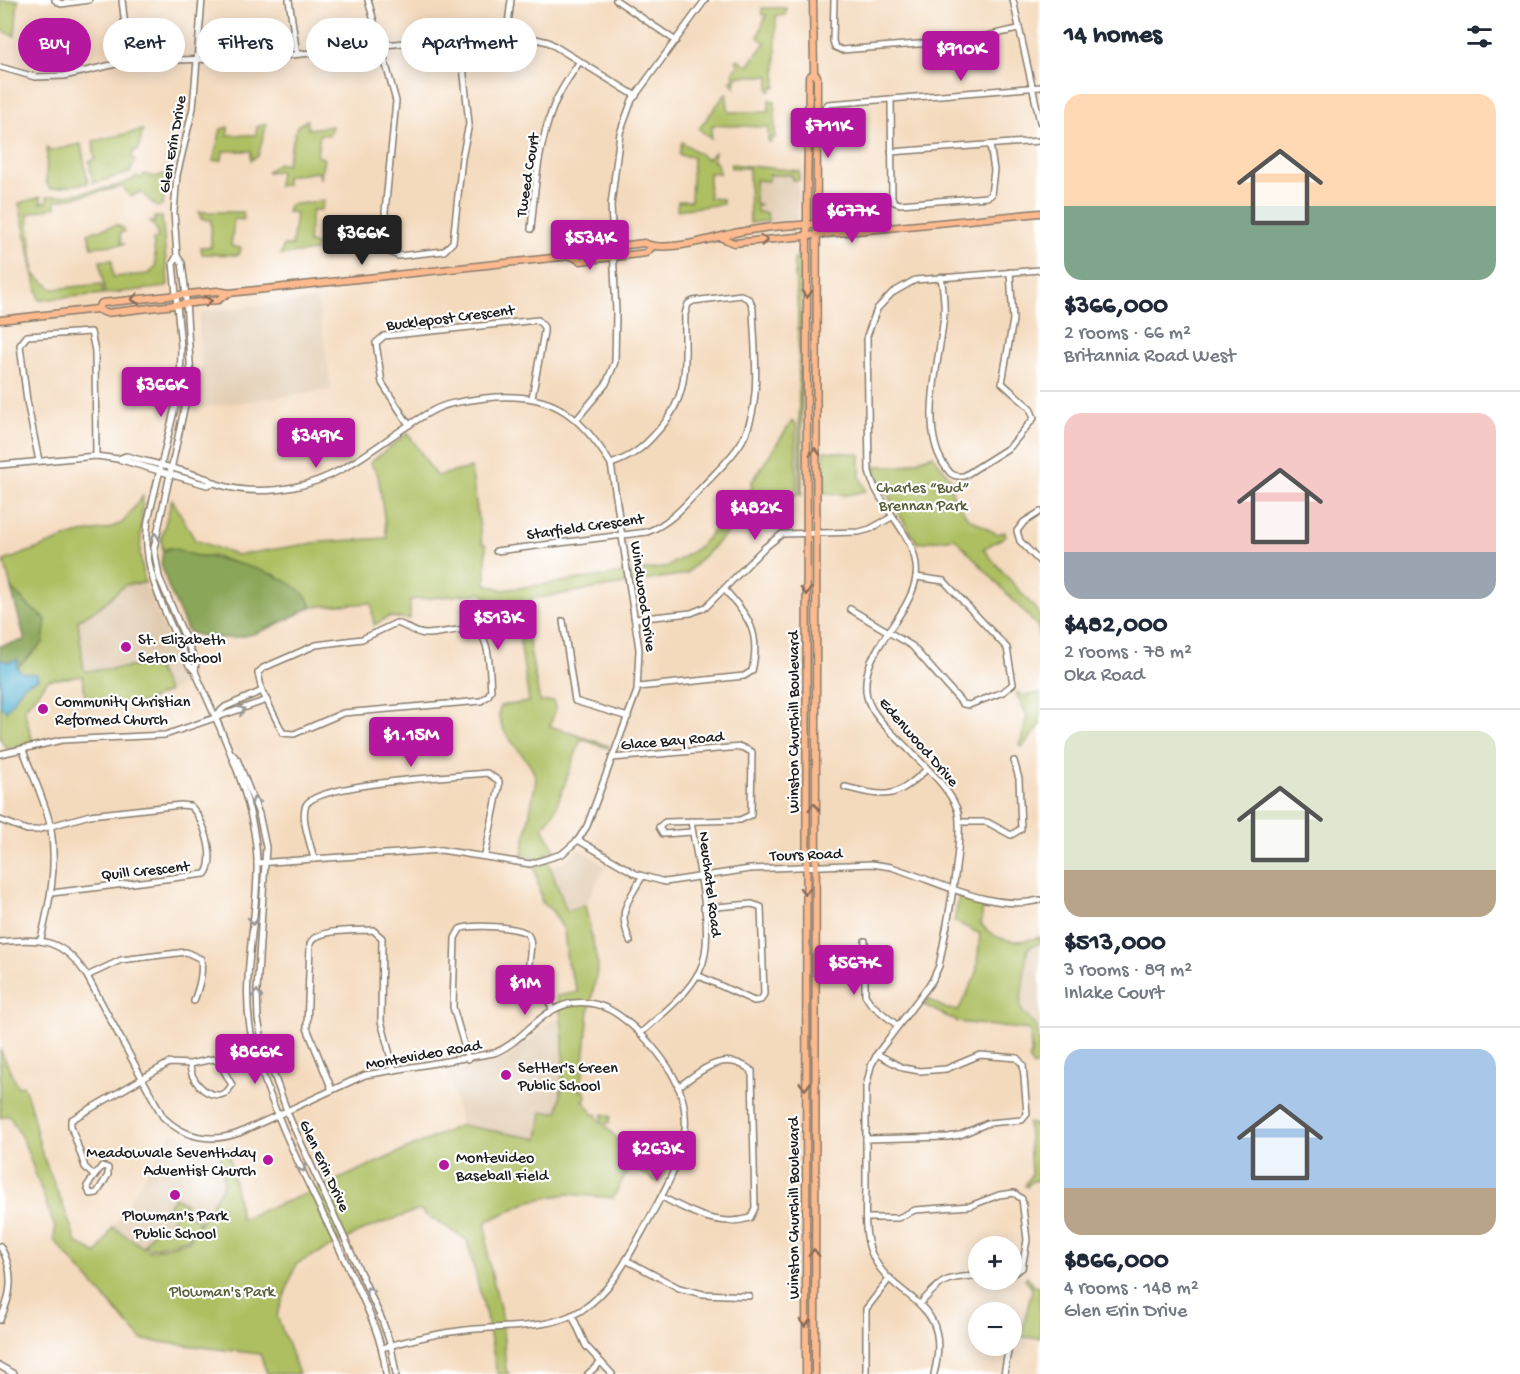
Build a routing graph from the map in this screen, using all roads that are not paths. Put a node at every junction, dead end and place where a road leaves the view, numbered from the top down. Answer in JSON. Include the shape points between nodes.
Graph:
{"nodes":[{"id":1,"x":55,"y":0,"type":"edge"},
{"id":2,"x":89,"y":0,"type":"edge"},
{"id":3,"x":122,"y":0,"type":"edge"},
{"id":4,"x":201,"y":0,"type":"edge"},
{"id":5,"x":289,"y":0,"type":"edge"},
{"id":6,"x":368,"y":0,"type":"edge"},
{"id":7,"x":511,"y":0,"type":"edge"},
{"id":8,"x":616,"y":0,"type":"edge"},
{"id":9,"x":705,"y":0,"type":"edge"},
{"id":10,"x":813,"y":0,"type":"edge"},
{"id":11,"x":834,"y":0,"type":"edge"},
{"id":12,"x":1013,"y":0,"type":"edge"},
{"id":13,"x":124,"y":18,"type":"edge"},
{"id":14,"x":200,"y":18,"type":"edge"},
{"id":15,"x":373,"y":18,"type":"edge"},
{"id":16,"x":509,"y":18,"type":"edge"},
{"id":17,"x":1018,"y":29,"type":"junction"},
{"id":18,"x":537,"y":38,"type":"edge"},
{"id":19,"x":676,"y":40,"type":"junction"},
{"id":20,"x":306,"y":53,"type":"edge"},
{"id":21,"x":294,"y":54,"type":"edge"},
{"id":22,"x":297,"y":54,"type":"junction"},
{"id":23,"x":197,"y":58,"type":"joint"},
{"id":24,"x":185,"y":59,"type":"edge"},
{"id":25,"x":580,"y":61,"type":"junction"},
{"id":26,"x":103,"y":66,"type":"edge"},
{"id":27,"x":0,"y":67,"type":"edge"},
{"id":28,"x":388,"y":72,"type":"edge"},
{"id":29,"x":464,"y":72,"type":"edge"},
{"id":30,"x":814,"y":73,"type":"junction"},
{"id":31,"x":1040,"y":87,"type":"edge"},
{"id":32,"x":1033,"y":88,"type":"junction"},
{"id":33,"x":817,"y":93,"type":"junction"},
{"id":34,"x":636,"y":96,"type":"junction"},
{"id":35,"x":891,"y":99,"type":"junction"},
{"id":36,"x":828,"y":104,"type":"junction"},
{"id":37,"x":817,"y":116,"type":"junction"},
{"id":38,"x":1040,"y":122,"type":"edge"},
{"id":39,"x":1040,"y":141,"type":"edge"},
{"id":40,"x":990,"y":145,"type":"junction"},
{"id":41,"x":891,"y":152,"type":"junction"},
{"id":42,"x":1040,"y":213,"type":"edge"},
{"id":43,"x":816,"y":225,"type":"junction"},
{"id":44,"x":807,"y":226,"type":"junction"},
{"id":45,"x":889,"y":226,"type":"junction"},
{"id":46,"x":531,"y":229,"type":"dead end"},
{"id":47,"x":816,"y":235,"type":"junction"},
{"id":48,"x":807,"y":236,"type":"junction"},
{"id":49,"x":722,"y":238,"type":"junction"},
{"id":50,"x":613,"y":247,"type":"junction"},
{"id":51,"x":652,"y":247,"type":"junction"},
{"id":52,"x":177,"y":256,"type":"junction"},
{"id":53,"x":571,"y":256,"type":"junction"},
{"id":54,"x":614,"y":256,"type":"junction"},
{"id":55,"x":1040,"y":270,"type":"edge"},
{"id":56,"x":1010,"y":272,"type":"junction"},
{"id":57,"x":941,"y":277,"type":"junction"},
{"id":58,"x":229,"y":293,"type":"junction"},
{"id":59,"x":185,"y":294,"type":"junction"},
{"id":60,"x":176,"y":295,"type":"junction"},
{"id":61,"x":186,"y":303,"type":"junction"},
{"id":62,"x":177,"y":304,"type":"junction"},
{"id":63,"x":97,"y":309,"type":"junction"},
{"id":64,"x":0,"y":320,"type":"edge"},
{"id":65,"x":532,"y":398,"type":"junction"},
{"id":66,"x":577,"y":418,"type":"junction"},
{"id":67,"x":409,"y":426,"type":"junction"},
{"id":68,"x":96,"y":456,"type":"junction"},
{"id":69,"x":39,"y":461,"type":"junction"},
{"id":70,"x":611,"y":464,"type":"junction"},
{"id":71,"x":0,"y":465,"type":"edge"},
{"id":72,"x":161,"y":469,"type":"junction"},
{"id":73,"x":170,"y":472,"type":"junction"},
{"id":74,"x":1040,"y":512,"type":"edge"},
{"id":75,"x":892,"y":517,"type":"junction"},
{"id":76,"x":806,"y":532,"type":"junction"},
{"id":77,"x":815,"y":532,"type":"junction"},
{"id":78,"x":622,"y":536,"type":"junction"},
{"id":79,"x":496,"y":551,"type":"dead end"},
{"id":80,"x":1040,"y":562,"type":"edge"},
{"id":81,"x":916,"y":576,"type":"junction"},
{"id":82,"x":725,"y":590,"type":"junction"},
{"id":83,"x":850,"y":609,"type":"dead end"},
{"id":84,"x":174,"y":612,"type":"junction"},
{"id":85,"x":167,"y":615,"type":"junction"},
{"id":86,"x":635,"y":619,"type":"junction"},
{"id":87,"x":563,"y":621,"type":"dead end"},
{"id":88,"x":888,"y":633,"type":"junction"},
{"id":89,"x":195,"y":671,"type":"junction"},
{"id":90,"x":639,"y":687,"type":"junction"},
{"id":91,"x":262,"y":691,"type":"junction"},
{"id":92,"x":267,"y":700,"type":"junction"},
{"id":93,"x":215,"y":716,"type":"junction"},
{"id":94,"x":628,"y":717,"type":"junction"},
{"id":95,"x":23,"y":750,"type":"junction"},
{"id":96,"x":0,"y":754,"type":"edge"},
{"id":97,"x":232,"y":754,"type":"junction"},
{"id":98,"x":612,"y":758,"type":"junction"},
{"id":99,"x":1014,"y":760,"type":"dead end"},
{"id":100,"x":927,"y":769,"type":"junction"},
{"id":101,"x":845,"y":787,"type":"dead end"},
{"id":102,"x":0,"y":820,"type":"edge"},
{"id":103,"x":690,"y":821,"type":"junction"},
{"id":104,"x":961,"y":822,"type":"junction"},
{"id":105,"x":50,"y":827,"type":"junction"},
{"id":106,"x":692,"y":832,"type":"junction"},
{"id":107,"x":578,"y":840,"type":"junction"},
{"id":108,"x":485,"y":855,"type":"junction"},
{"id":109,"x":314,"y":859,"type":"junction"},
{"id":110,"x":257,"y":863,"type":"junction"},
{"id":111,"x":267,"y":863,"type":"junction"},
{"id":112,"x":805,"y":866,"type":"junction"},
{"id":113,"x":814,"y":866,"type":"junction"},
{"id":114,"x":699,"y":876,"type":"junction"},
{"id":115,"x":642,"y":877,"type":"junction"},
{"id":116,"x":952,"y":888,"type":"junction"},
{"id":117,"x":52,"y":893,"type":"junction"},
{"id":118,"x":1040,"y":900,"type":"edge"},
{"id":119,"x":704,"y":908,"type":"junction"},
{"id":120,"x":41,"y":939,"type":"junction"},
{"id":121,"x":630,"y":941,"type":"dead end"},
{"id":122,"x":865,"y":941,"type":"dead end"},
{"id":123,"x":0,"y":942,"type":"edge"},
{"id":124,"x":697,"y":975,"type":"junction"},
{"id":125,"x":87,"y":976,"type":"junction"},
{"id":126,"x":194,"y":1001,"type":"dead end"},
{"id":127,"x":552,"y":1009,"type":"junction"},
{"id":128,"x":898,"y":1026,"type":"junction"},
{"id":129,"x":640,"y":1034,"type":"junction"},
{"id":130,"x":877,"y":1054,"type":"junction"},
{"id":131,"x":468,"y":1059,"type":"junction"},
{"id":132,"x":190,"y":1064,"type":"junction"},
{"id":133,"x":394,"y":1070,"type":"junction"},
{"id":134,"x":141,"y":1079,"type":"junction"},
{"id":135,"x":678,"y":1087,"type":"junction"},
{"id":136,"x":332,"y":1090,"type":"junction"},
{"id":137,"x":286,"y":1111,"type":"junction"},
{"id":138,"x":278,"y":1115,"type":"junction"},
{"id":139,"x":866,"y":1139,"type":"junction"},
{"id":140,"x":94,"y":1176,"type":"junction"},
{"id":141,"x":662,"y":1197,"type":"junction"},
{"id":142,"x":866,"y":1218,"type":"junction"},
{"id":143,"x":1,"y":1250,"type":"edge"},
{"id":144,"x":626,"y":1260,"type":"junction"},
{"id":145,"x":1022,"y":1268,"type":"edge"},
{"id":146,"x":968,"y":1276,"type":"edge"},
{"id":147,"x":890,"y":1278,"type":"junction"},
{"id":148,"x":750,"y":1296,"type":"dead end"},
{"id":149,"x":921,"y":1304,"type":"junction"},
{"id":150,"x":572,"y":1315,"type":"junction"},
{"id":151,"x":0,"y":1320,"type":"edge"},
{"id":152,"x":391,"y":1346,"type":"junction"},
{"id":153,"x":382,"y":1348,"type":"junction"},
{"id":154,"x":1007,"y":1356,"type":"edge"},
{"id":155,"x":600,"y":1363,"type":"junction"},
{"id":156,"x":0,"y":1366,"type":"edge"},
{"id":157,"x":14,"y":1374,"type":"edge"},
{"id":158,"x":386,"y":1374,"type":"edge"},
{"id":159,"x":396,"y":1374,"type":"edge"},
{"id":160,"x":588,"y":1374,"type":"edge"},
{"id":161,"x":612,"y":1374,"type":"edge"},
{"id":162,"x":806,"y":1374,"type":"edge"},
{"id":163,"x":815,"y":1374,"type":"edge"},
{"id":164,"x":866,"y":1374,"type":"edge"},
{"id":165,"x":934,"y":1374,"type":"edge"},
{"id":166,"x":1004,"y":1374,"type":"edge"}],
"edges":[{"from":1,"to":2,"type":"street","via":[[62,4]]},
{"from":3,"to":13,"type":"street"},
{"from":4,"to":14,"type":"street","name":"Glen Erin Drive"},
{"from":5,"to":22,"type":"street"},
{"from":6,"to":15,"type":"street"},
{"from":7,"to":16,"type":"street"},
{"from":8,"to":19,"type":"street"},
{"from":9,"to":19,"type":"street"},
{"from":10,"to":30,"type":"main road","name":"Winston Churchill Boulevard"},
{"from":11,"to":17,"type":"street","via":[[833,41],[842,50],[968,40]]},
{"from":12,"to":17,"type":"street"},
{"from":17,"to":32,"type":"street"},
{"from":18,"to":25,"type":"street"},
{"from":19,"to":34,"type":"street"},
{"from":20,"to":22,"type":"street"},
{"from":21,"to":22,"type":"street"},
{"from":23,"to":24,"type":"street"},
{"from":23,"to":52,"type":"street","name":"Glen Erin Drive","via":[[193,108],[175,193]]},
{"from":25,"to":34,"type":"street"},
{"from":25,"to":46,"type":"street","name":"Tweed Court","via":[[550,114],[537,169]]},
{"from":26,"to":27,"type":"street","via":[[51,77]]},
{"from":28,"to":29,"type":"street","via":[[396,102],[385,212],[388,246],[398,256],[444,251],[453,242],[462,158],[470,124]]},
{"from":30,"to":33,"type":"main road","name":"Winston Churchill Boulevard"},
{"from":30,"to":44,"type":"main road","name":"Winston Churchill Boulevard","via":[[808,77]]},
{"from":31,"to":32,"type":"street"},
{"from":32,"to":35,"type":"street"},
{"from":32,"to":38,"type":"street"},
{"from":33,"to":36,"type":"street"},
{"from":33,"to":37,"type":"main road","name":"Winston Churchill Boulevard"},
{"from":34,"to":50,"type":"street","via":[[625,116],[617,148],[611,205]]},
{"from":35,"to":36,"type":"street"},
{"from":35,"to":41,"type":"street"},
{"from":36,"to":37,"type":"street"},
{"from":37,"to":43,"type":"main road","name":"Winston Churchill Boulevard"},
{"from":39,"to":40,"type":"street"},
{"from":40,"to":41,"type":"street"},
{"from":40,"to":41,"type":"street","via":[[994,170],[991,195],[900,204],[892,197]]},
{"from":42,"to":45,"type":"main road"},
{"from":43,"to":44,"type":"main road"},
{"from":43,"to":45,"type":"main road","via":[[880,221]]},
{"from":43,"to":47,"type":"main road","name":"Winston Churchill Boulevard"},
{"from":44,"to":48,"type":"main road","name":"Winston Churchill Boulevard"},
{"from":44,"to":49,"type":"main road"},
{"from":45,"to":47,"type":"main road","via":[[882,230]]},
{"from":47,"to":48,"type":"main road"},
{"from":77,"to":47,"type":"main road","name":"Winston Churchill Boulevard","one_way":true},
{"from":49,"to":48,"type":"main road","one_way":true,"via":[[734,243]]},
{"from":48,"to":76,"type":"main road","name":"Winston Churchill Boulevard","one_way":true},
{"from":49,"to":51,"type":"main road"},
{"from":50,"to":51,"type":"main road","via":[[644,243]]},
{"from":50,"to":53,"type":"main road","via":[[579,251]]},
{"from":50,"to":54,"type":"street"},
{"from":51,"to":54,"type":"main road","via":[[646,253]]},
{"from":52,"to":59,"type":"street","name":"Glen Erin Drive","via":[[182,263]]},
{"from":52,"to":60,"type":"street","name":"Glen Erin Drive","via":[[173,263]]},
{"from":53,"to":54,"type":"main road","via":[[581,261]]},
{"from":53,"to":58,"type":"main road"},
{"from":54,"to":66,"type":"street","via":[[615,362],[606,384]]},
{"from":55,"to":56,"type":"street"},
{"from":56,"to":57,"type":"street"},
{"from":56,"to":57,"type":"street","via":[[1013,320],[1002,383],[1030,408],[1034,418],[1010,447],[957,477],[948,471],[934,442],[934,377],[944,315]]},
{"from":57,"to":75,"type":"street","via":[[915,280],[892,292],[877,309],[867,336],[869,471],[874,490]]},
{"from":58,"to":59,"type":"main road"},
{"from":61,"to":58,"type":"main road","one_way":true,"via":[[218,300]]},
{"from":59,"to":60,"type":"main road"},
{"from":59,"to":61,"type":"street","name":"Glen Erin Drive"},
{"from":60,"to":62,"type":"street","name":"Glen Erin Drive"},
{"from":60,"to":63,"type":"main road","one_way":true,"via":[[102,303]]},
{"from":61,"to":62,"type":"main road"},
{"from":61,"to":73,"type":"street","name":"Glen Erin Drive","via":[[191,377]]},
{"from":62,"to":63,"type":"main road","via":[[106,313]]},
{"from":62,"to":72,"type":"street","name":"Glen Erin Drive","via":[[180,386]]},
{"from":63,"to":64,"type":"main road"},
{"from":65,"to":66,"type":"street","name":"Windwood Drive"},
{"from":65,"to":67,"type":"street","name":"Windwood Drive","via":[[504,396],[460,401],[434,409]]},
{"from":65,"to":67,"type":"street","name":"Bucklepost Crescent","via":[[544,332],[538,320],[384,336],[376,343],[381,383]]},
{"from":66,"to":70,"type":"street","name":"Windwood Drive"},
{"from":67,"to":73,"type":"street","name":"Windwood Drive","via":[[347,467],[306,485],[263,490]]},
{"from":68,"to":69,"type":"street","name":"Windwood Drive"},
{"from":68,"to":69,"type":"street","via":[[94,344],[91,332],[79,330],[27,336],[20,345]]},
{"from":68,"to":72,"type":"street","name":"Windwood Drive","via":[[126,456]]},
{"from":69,"to":71,"type":"street","name":"Windwood Drive"},
{"from":70,"to":78,"type":"street","name":"Windwood Drive"},
{"from":70,"to":78,"type":"street","name":"Starfield Crescent","via":[[640,451],[666,423],[678,403],[684,387],[688,304],[741,295],[750,300],[754,395],[741,441],[671,520],[647,532]]},
{"from":72,"to":73,"type":"street","name":"Windwood Drive"},
{"from":72,"to":85,"type":"street","name":"Glen Erin Drive","via":[[148,520],[146,547],[149,571]]},
{"from":84,"to":73,"type":"street","name":"Glen Erin Drive","one_way":true,"via":[[154,555],[155,532]]},
{"from":74,"to":80,"type":"street","via":[[1017,531],[1020,541]]},
{"from":75,"to":77,"type":"street","via":[[870,530]]},
{"from":75,"to":81,"type":"street","via":[[911,548]]},
{"from":76,"to":77,"type":"street"},
{"from":76,"to":82,"type":"street","via":[[788,533],[772,541]]},
{"from":76,"to":112,"type":"main road","name":"Winston Churchill Boulevard","one_way":true},
{"from":113,"to":77,"type":"main road","name":"Winston Churchill Boulevard","one_way":true},
{"from":78,"to":79,"type":"street","name":"Starfield Crescent"},
{"from":78,"to":86,"type":"street","name":"Windwood Drive"},
{"from":81,"to":88,"type":"street","name":"Edenwood Drive"},
{"from":81,"to":88,"type":"street","via":[[944,581],[1008,648],[1013,684],[1003,692],[963,704],[912,646]]},
{"from":82,"to":86,"type":"street","via":[[706,608],[691,613]]},
{"from":82,"to":90,"type":"street","via":[[752,626],[752,671],[744,676]]},
{"from":83,"to":88,"type":"street"},
{"from":84,"to":85,"type":"street"},
{"from":84,"to":89,"type":"street","name":"Glen Erin Drive","via":[[196,663]]},
{"from":85,"to":89,"type":"street","name":"Glen Erin Drive"},
{"from":86,"to":90,"type":"street","name":"Windwood Drive","via":[[641,663]]},
{"from":87,"to":94,"type":"street","via":[[575,701]]},
{"from":88,"to":100,"type":"street","name":"Edenwood Drive","via":[[867,676],[867,698],[878,717]]},
{"from":89,"to":93,"type":"street","name":"Glen Erin Drive"},
{"from":90,"to":94,"type":"street","name":"Windwood Drive"},
{"from":91,"to":92,"type":"street"},
{"from":91,"to":92,"type":"street","via":[[258,673],[263,668],[316,645],[362,639],[396,623],[415,633],[428,634],[474,629],[485,642],[491,690],[481,701],[343,713],[288,735],[279,728]]},
{"from":91,"to":93,"type":"street","via":[[225,707]]},
{"from":93,"to":92,"type":"street","one_way":true,"via":[[229,715]]},
{"from":93,"to":95,"type":"street","via":[[165,735],[62,740]]},
{"from":93,"to":97,"type":"street","name":"Glen Erin Drive"},
{"from":94,"to":98,"type":"street","name":"Windwood Drive"},
{"from":95,"to":96,"type":"street"},
{"from":95,"to":105,"type":"street"},
{"from":97,"to":110,"type":"street","name":"Glen Erin Drive","via":[[254,826]]},
{"from":111,"to":97,"type":"street","name":"Glen Erin Drive","one_way":true,"via":[[259,814]]},
{"from":98,"to":103,"type":"street","name":"Glace Bay Road","via":[[741,747],[752,752],[751,815],[740,820]]},
{"from":98,"to":107,"type":"street","name":"Windwood Drive"},
{"from":99,"to":104,"type":"street","via":[[1022,829],[1011,835],[987,822]]},
{"from":100,"to":101,"type":"street","via":[[900,792],[867,793]]},
{"from":100,"to":104,"type":"street","name":"Edenwood Drive","via":[[950,796]]},
{"from":102,"to":105,"type":"street","via":[[27,830]]},
{"from":103,"to":106,"type":"street","name":"Neuchatel Road"},
{"from":103,"to":106,"type":"street","name":"Glace Bay Road","via":[[664,822],[659,830],[666,835]]},
{"from":104,"to":116,"type":"street"},
{"from":105,"to":117,"type":"street","via":[[54,855]]},
{"from":105,"to":117,"type":"street","name":"Quill Crescent","via":[[90,815],[186,805],[194,809],[203,826],[210,863],[200,877]]},
{"from":106,"to":114,"type":"street","name":"Neuchatel Road"},
{"from":107,"to":108,"type":"street","name":"Windwood Drive","via":[[562,854],[537,863],[517,863]]},
{"from":107,"to":115,"type":"street","name":"Tours Road"},
{"from":108,"to":109,"type":"street","name":"Windwood Drive","via":[[441,850]]},
{"from":108,"to":109,"type":"street","via":[[499,787],[499,781],[487,773],[360,785],[313,799],[306,805],[305,815]]},
{"from":109,"to":111,"type":"street","name":"Windwood Drive"},
{"from":110,"to":111,"type":"street","name":"Windwood Drive"},
{"from":110,"to":138,"type":"street","name":"Glen Erin Drive","one_way":true,"via":[[248,1014],[254,1046]]},
{"from":137,"to":111,"type":"street","name":"Glen Erin Drive","one_way":true,"via":[[258,1019]]},
{"from":112,"to":113,"type":"street","name":"Tours Road"},
{"from":112,"to":114,"type":"street","name":"Tours Road","via":[[729,870]]},
{"from":112,"to":162,"type":"main road","name":"Winston Churchill Boulevard","one_way":true},
{"from":113,"to":116,"type":"street","name":"Tours Road","via":[[879,864]]},
{"from":163,"to":113,"type":"main road","name":"Winston Churchill Boulevard","one_way":true},
{"from":114,"to":115,"type":"street","name":"Tours Road","via":[[665,882]]},
{"from":114,"to":119,"type":"street","name":"Neuchatel Road"},
{"from":115,"to":121,"type":"street","via":[[623,913]]},
{"from":116,"to":118,"type":"street","name":"Tours Road","via":[[1013,905]]},
{"from":116,"to":128,"type":"street","via":[[939,966]]},
{"from":117,"to":120,"type":"street"},
{"from":119,"to":124,"type":"street","name":"Neuchatel Road","via":[[707,942]]},
{"from":119,"to":124,"type":"street","via":[[752,904],[761,907],[763,998],[754,1001]]},
{"from":120,"to":123,"type":"street"},
{"from":120,"to":125,"type":"street","name":"Montevideo Road","via":[[67,951]]},
{"from":122,"to":128,"type":"street","via":[[865,995]]},
{"from":124,"to":129,"type":"street","name":"Neuchatel Road","via":[[687,990]]},
{"from":125,"to":126,"type":"street","via":[[121,960],[190,953],[201,959],[202,966],[201,984]]},
{"from":125,"to":134,"type":"street","name":"Montevideo Road"},
{"from":127,"to":129,"type":"street","name":"Montevideo Road","via":[[582,1002],[599,1004]]},
{"from":127,"to":131,"type":"street","name":"Montevideo Road","via":[[505,1048]]},
{"from":127,"to":131,"type":"street","via":[[530,970],[530,941],[526,933],[469,926],[460,929],[455,938],[452,998]]},
{"from":128,"to":130,"type":"street"},
{"from":129,"to":135,"type":"street","name":"Montevideo Road","via":[[664,1060]]},
{"from":130,"to":139,"type":"street","via":[[866,1087]]},
{"from":130,"to":139,"type":"street","via":[[903,1068],[920,1071],[946,1069],[980,1055],[1017,1058],[1023,1065],[1027,1114],[1022,1120],[980,1125],[960,1135]]},
{"from":131,"to":133,"type":"street","name":"Montevideo Road"},
{"from":132,"to":132,"type":"street","via":[[196,1083],[206,1091],[220,1095],[231,1089],[219,1062],[208,1059]]},
{"from":132,"to":134,"type":"street","via":[[169,1063]]},
{"from":133,"to":136,"type":"street","name":"Montevideo Road","via":[[365,1075]]},
{"from":133,"to":136,"type":"street","via":[[381,1021],[382,938],[373,930],[321,933],[310,944],[306,1020],[308,1037]]},
{"from":134,"to":138,"type":"street","name":"Montevideo Road","via":[[163,1117],[179,1130],[199,1137],[227,1137]]},
{"from":134,"to":140,"type":"street","via":[[71,1120],[85,1167]]},
{"from":135,"to":141,"type":"street","name":"Montevideo Road","via":[[685,1136],[678,1166]]},
{"from":135,"to":141,"type":"street","via":[[716,1061],[744,1065],[752,1071],[755,1209],[744,1220],[708,1219]]},
{"from":136,"to":137,"type":"street","name":"Montevideo Road"},
{"from":137,"to":138,"type":"street","name":"Montevideo Road"},
{"from":152,"to":137,"type":"street","name":"Glen Erin Drive","one_way":true},
{"from":138,"to":153,"type":"street","name":"Glen Erin Drive","one_way":true},
{"from":139,"to":142,"type":"street"},
{"from":140,"to":140,"type":"street","via":[[87,1189],[90,1194],[97,1193],[108,1168],[102,1166]]},
{"from":141,"to":144,"type":"street","name":"Montevideo Road"},
{"from":142,"to":145,"type":"street","via":[[898,1218],[915,1210],[970,1206],[1014,1193],[1023,1199],[1027,1240]]},
{"from":142,"to":147,"type":"street","via":[[872,1255]]},
{"from":143,"to":151,"type":"street","via":[[8,1262],[11,1288]]},
{"from":144,"to":148,"type":"street","via":[[685,1290]]},
{"from":144,"to":150,"type":"street","name":"Montevideo Road","via":[[603,1293]]},
{"from":146,"to":149,"type":"street","via":[[943,1281]]},
{"from":147,"to":149,"type":"street"},
{"from":147,"to":164,"type":"street","via":[[866,1309]]},
{"from":149,"to":165,"type":"street","via":[[936,1333]]},
{"from":150,"to":152,"type":"street","name":"Montevideo Road","via":[[537,1325],[468,1329]]},
{"from":150,"to":155,"type":"street","via":[[586,1346]]},
{"from":152,"to":153,"type":"street","name":"Montevideo Road"},
{"from":152,"to":159,"type":"street","name":"Glen Erin Drive"},
{"from":153,"to":158,"type":"street","name":"Glen Erin Drive"},
{"from":154,"to":166,"type":"street"},
{"from":155,"to":160,"type":"street"},
{"from":155,"to":161,"type":"street"},
{"from":156,"to":157,"type":"street"}]}
